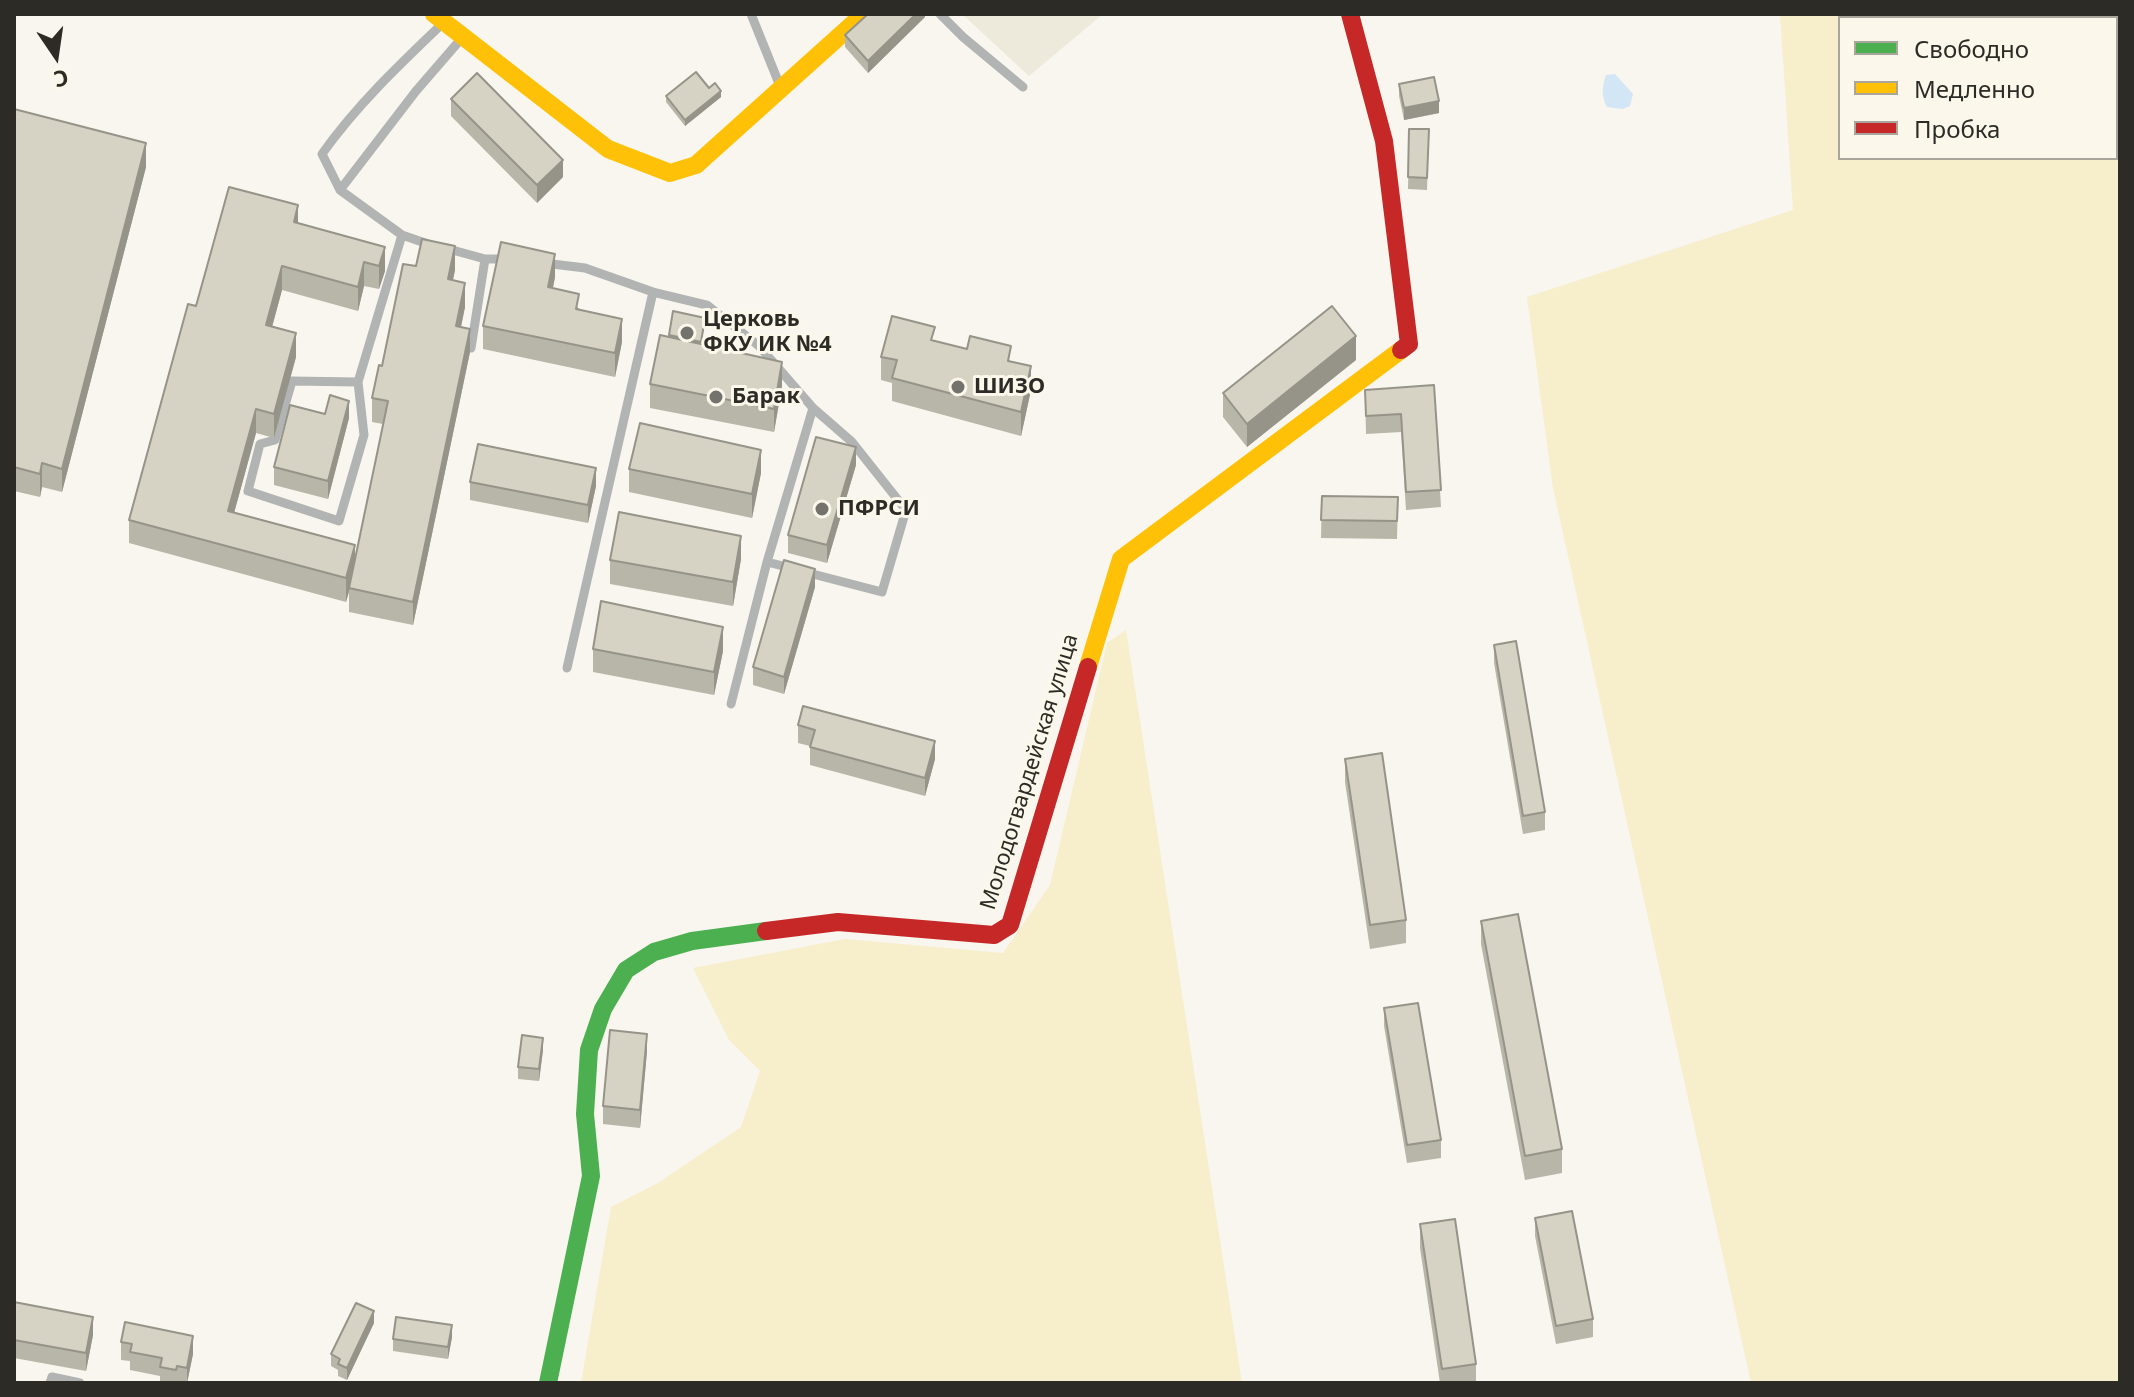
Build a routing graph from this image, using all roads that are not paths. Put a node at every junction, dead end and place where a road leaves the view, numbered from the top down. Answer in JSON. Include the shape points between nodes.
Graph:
{"nodes":[{"id":1,"x":751,"y":14,"type":"edge"},
{"id":2,"x":864,"y":14,"type":"edge"},
{"id":3,"x":940,"y":14,"type":"edge"},
{"id":4,"x":1350,"y":14,"type":"edge"},
{"id":5,"x":439,"y":18,"type":"edge"},
{"id":6,"x":464,"y":36,"type":"junction"},
{"id":7,"x":1023,"y":87,"type":"dead end"},
{"id":8,"x":781,"y":89,"type":"junction"},
{"id":9,"x":340,"y":190,"type":"junction"},
{"id":10,"x":402,"y":235,"type":"junction"},
{"id":11,"x":485,"y":259,"type":"junction"},
{"id":12,"x":513,"y":259,"type":"edge"},
{"id":13,"x":528,"y":261,"type":"edge"},
{"id":14,"x":653,"y":292,"type":"junction"},
{"id":15,"x":471,"y":348,"type":"edge"},
{"id":16,"x":358,"y":382,"type":"junction"},
{"id":17,"x":813,"y":408,"type":"junction"},
{"id":18,"x":767,"y":562,"type":"junction"},
{"id":19,"x":567,"y":668,"type":"dead end"},
{"id":20,"x":731,"y":704,"type":"dead end"},
{"id":21,"x":50,"y":1383,"type":"edge"},
{"id":22,"x":80,"y":1383,"type":"edge"},
{"id":23,"x":548,"y":1383,"type":"edge"}],
"edges":[{"from":1,"to":8,"type":"lane"},
{"from":2,"to":8,"type":"street"},
{"from":3,"to":7,"type":"lane"},
{"from":4,"to":23,"type":"street","name":"Молодогвардейская улица","via":[[1384,141],[1409,344],[1121,559],[1010,925],[994,935],[838,922],[692,941],[654,952],[626,970],[603,1009],[589,1050],[585,1114],[591,1176]]},
{"from":5,"to":6,"type":"street"},
{"from":5,"to":9,"type":"lane","via":[[322,154]]},
{"from":6,"to":8,"type":"street","via":[[608,149],[670,173],[696,165]]},
{"from":6,"to":9,"type":"lane"},
{"from":9,"to":10,"type":"lane"},
{"from":10,"to":11,"type":"lane"},
{"from":10,"to":16,"type":"lane"},
{"from":11,"to":12,"type":"lane"},
{"from":11,"to":15,"type":"lane"},
{"from":13,"to":14,"type":"lane","via":[[585,268]]},
{"from":14,"to":17,"type":"lane","via":[[707,305],[759,346]]},
{"from":14,"to":19,"type":"lane"},
{"from":16,"to":16,"type":"lane","via":[[364,435],[339,521],[248,491],[260,444],[275,440],[292,381]]},
{"from":17,"to":18,"type":"lane"},
{"from":17,"to":18,"type":"lane","via":[[852,442],[906,510],[882,592]]},
{"from":18,"to":20,"type":"lane"},
{"from":21,"to":22,"type":"lane","via":[[52,1377]]}]}
